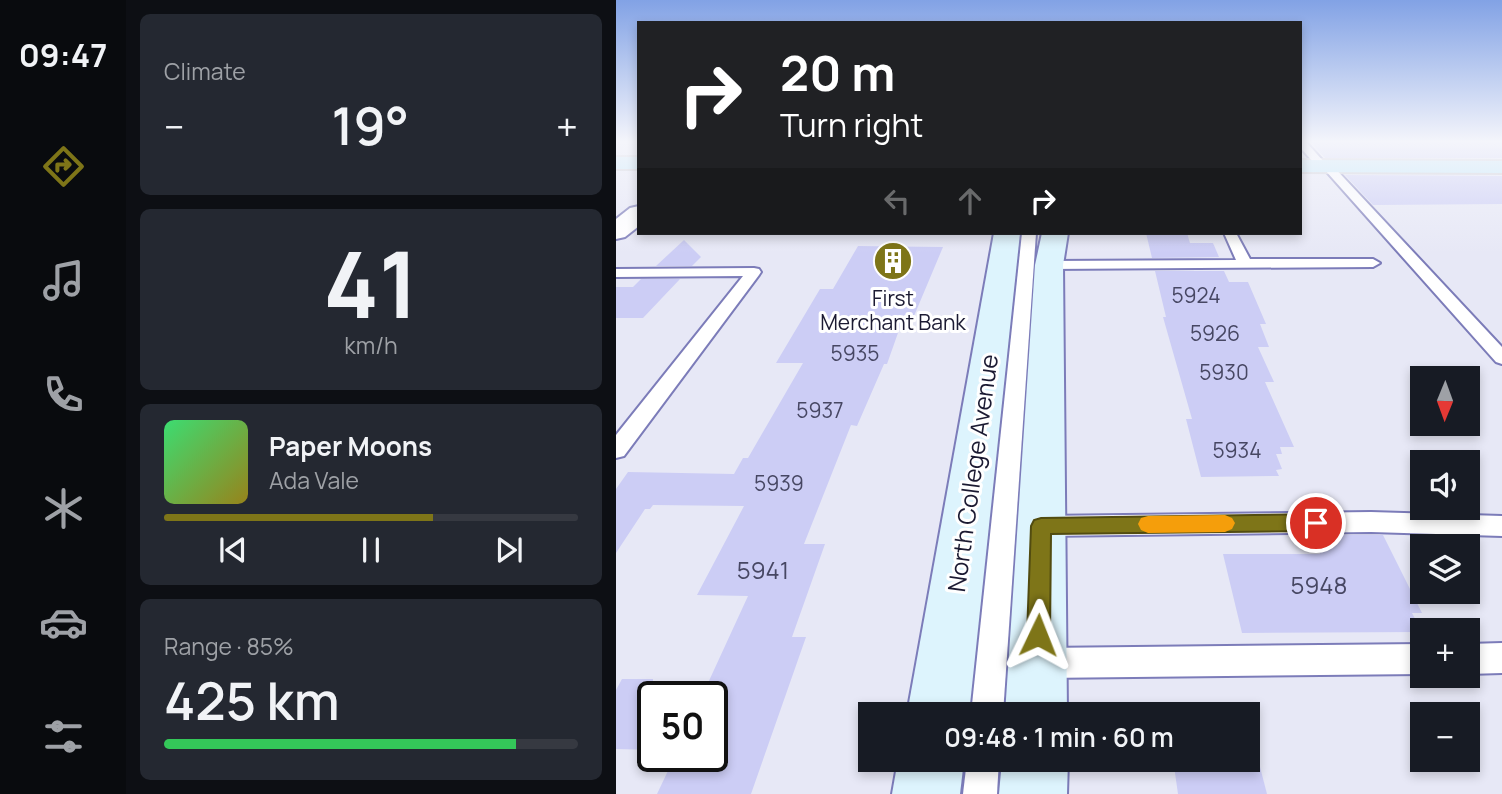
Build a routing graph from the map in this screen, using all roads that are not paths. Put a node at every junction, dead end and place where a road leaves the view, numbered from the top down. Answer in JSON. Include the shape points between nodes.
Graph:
{"nodes":[{"id":1,"x":1336,"y":179,"type":"edge"},
{"id":2,"x":637,"y":215,"type":"edge"},
{"id":3,"x":616,"y":231,"type":"edge"},
{"id":4,"x":1007,"y":235,"type":"edge"},
{"id":5,"x":1231,"y":235,"type":"edge"},
{"id":6,"x":1044,"y":244,"type":"edge"},
{"id":7,"x":1373,"y":263,"type":"dead end"},
{"id":8,"x":1245,"y":264,"type":"junction"},
{"id":9,"x":616,"y":273,"type":"edge"},
{"id":10,"x":1502,"y":358,"type":"edge"},
{"id":11,"x":616,"y":450,"type":"edge"},
{"id":12,"x":1041,"y":526,"type":"junction"},
{"id":13,"x":1502,"y":526,"type":"edge"},
{"id":14,"x":1502,"y":658,"type":"edge"},
{"id":15,"x":1410,"y":659,"type":"edge"},
{"id":16,"x":1480,"y":659,"type":"edge"},
{"id":17,"x":1038,"y":663,"type":"junction"},
{"id":18,"x":940,"y":702,"type":"edge"},
{"id":19,"x":988,"y":702,"type":"edge"},
{"id":20,"x":1036,"y":702,"type":"edge"},
{"id":21,"x":929,"y":772,"type":"edge"},
{"id":22,"x":982,"y":772,"type":"edge"},
{"id":23,"x":1035,"y":772,"type":"edge"},
{"id":24,"x":926,"y":794,"type":"edge"},
{"id":25,"x":980,"y":794,"type":"edge"},
{"id":26,"x":1034,"y":794,"type":"edge"}],
"edges":[{"from":1,"to":10,"type":"lane"},
{"from":2,"to":3,"type":"street"},
{"from":4,"to":18,"type":"main road","name":"North College Avenue"},
{"from":5,"to":8,"type":"lane"},
{"from":6,"to":8,"type":"lane"},
{"from":6,"to":12,"type":"main road"},
{"from":6,"to":19,"type":"lane","name":"North College Avenue"},
{"from":7,"to":8,"type":"lane"},
{"from":9,"to":11,"type":"lane","via":[[754,272]]},
{"from":12,"to":13,"type":"lane","via":[[1371,522]]},
{"from":12,"to":17,"type":"main road"},
{"from":14,"to":16,"type":"lane"},
{"from":15,"to":17,"type":"lane"},
{"from":17,"to":20,"type":"main road"},
{"from":21,"to":24,"type":"main road"},
{"from":22,"to":25,"type":"lane"},
{"from":23,"to":26,"type":"main road"}]}
